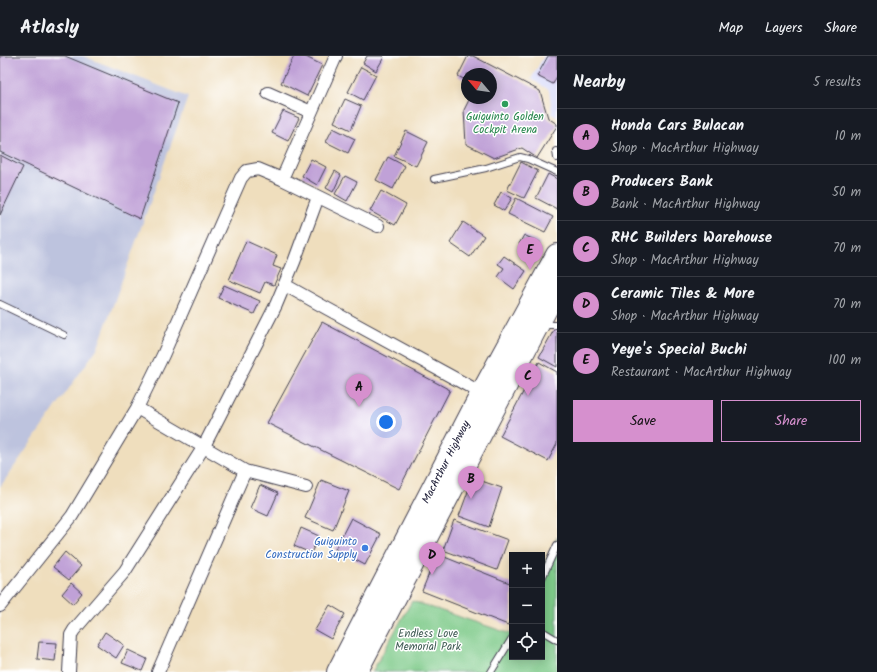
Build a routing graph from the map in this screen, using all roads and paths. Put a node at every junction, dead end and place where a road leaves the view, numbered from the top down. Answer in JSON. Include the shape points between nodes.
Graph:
{"nodes":[{"id":1,"x":336,"y":56,"type":"edge"},
{"id":2,"x":268,"y":94,"type":"dead end"},
{"id":3,"x":311,"y":112,"type":"junction"},
{"id":4,"x":556,"y":151,"type":"edge"},
{"id":5,"x":557,"y":158,"type":"edge"},
{"id":6,"x":557,"y":172,"type":"edge"},
{"id":7,"x":282,"y":179,"type":"junction"},
{"id":8,"x":434,"y":179,"type":"dead end"},
{"id":9,"x":318,"y":197,"type":"junction"},
{"id":10,"x":378,"y":226,"type":"dead end"},
{"id":11,"x":557,"y":255,"type":"edge"},
{"id":12,"x":285,"y":285,"type":"junction"},
{"id":13,"x":557,"y":288,"type":"edge"},
{"id":14,"x":0,"y":304,"type":"edge"},
{"id":15,"x":547,"y":325,"type":"edge"},
{"id":16,"x":64,"y":335,"type":"dead end"},
{"id":17,"x":490,"y":397,"type":"junction"},
{"id":18,"x":137,"y":408,"type":"junction"},
{"id":19,"x":203,"y":448,"type":"junction"},
{"id":20,"x":244,"y":471,"type":"junction"},
{"id":21,"x":306,"y":487,"type":"dead end"},
{"id":22,"x":557,"y":545,"type":"edge"},
{"id":23,"x":545,"y":571,"type":"edge"},
{"id":24,"x":0,"y":606,"type":"edge"},
{"id":25,"x":545,"y":633,"type":"edge"},
{"id":26,"x":557,"y":640,"type":"edge"},
{"id":27,"x":509,"y":643,"type":"edge"},
{"id":28,"x":69,"y":672,"type":"edge"},
{"id":29,"x":158,"y":672,"type":"edge"},
{"id":30,"x":338,"y":672,"type":"edge"},
{"id":31,"x":356,"y":672,"type":"edge"},
{"id":32,"x":491,"y":672,"type":"edge"}],
"edges":[{"from":1,"to":3,"type":"street"},
{"from":2,"to":3,"type":"street"},
{"from":3,"to":7,"type":"street"},
{"from":4,"to":5,"type":"lane"},
{"from":6,"to":8,"type":"lane","via":[[528,158],[520,157],[486,168]]},
{"from":7,"to":9,"type":"street"},
{"from":7,"to":18,"type":"street","via":[[258,169],[247,171],[240,178],[163,355]]},
{"from":9,"to":10,"type":"street"},
{"from":9,"to":12,"type":"street"},
{"from":11,"to":17,"type":"highway","name":"MacArthur Highway"},
{"from":12,"to":17,"type":"street"},
{"from":12,"to":19,"type":"street"},
{"from":13,"to":15,"type":"highway","name":"MacArthur Highway"},
{"from":14,"to":16,"type":"lane"},
{"from":15,"to":17,"type":"highway","name":"MacArthur Highway"},
{"from":17,"to":30,"type":"highway","name":"MacArthur Highway"},
{"from":17,"to":31,"type":"highway","name":"MacArthur Highway"},
{"from":18,"to":19,"type":"street"},
{"from":18,"to":24,"type":"street","via":[[72,516]]},
{"from":19,"to":20,"type":"street"},
{"from":19,"to":28,"type":"street","via":[[125,571],[70,635]]},
{"from":20,"to":21,"type":"street"},
{"from":20,"to":29,"type":"street"},
{"from":22,"to":23,"type":"lane"},
{"from":25,"to":26,"type":"lane"},
{"from":27,"to":32,"type":"lane"}]}
